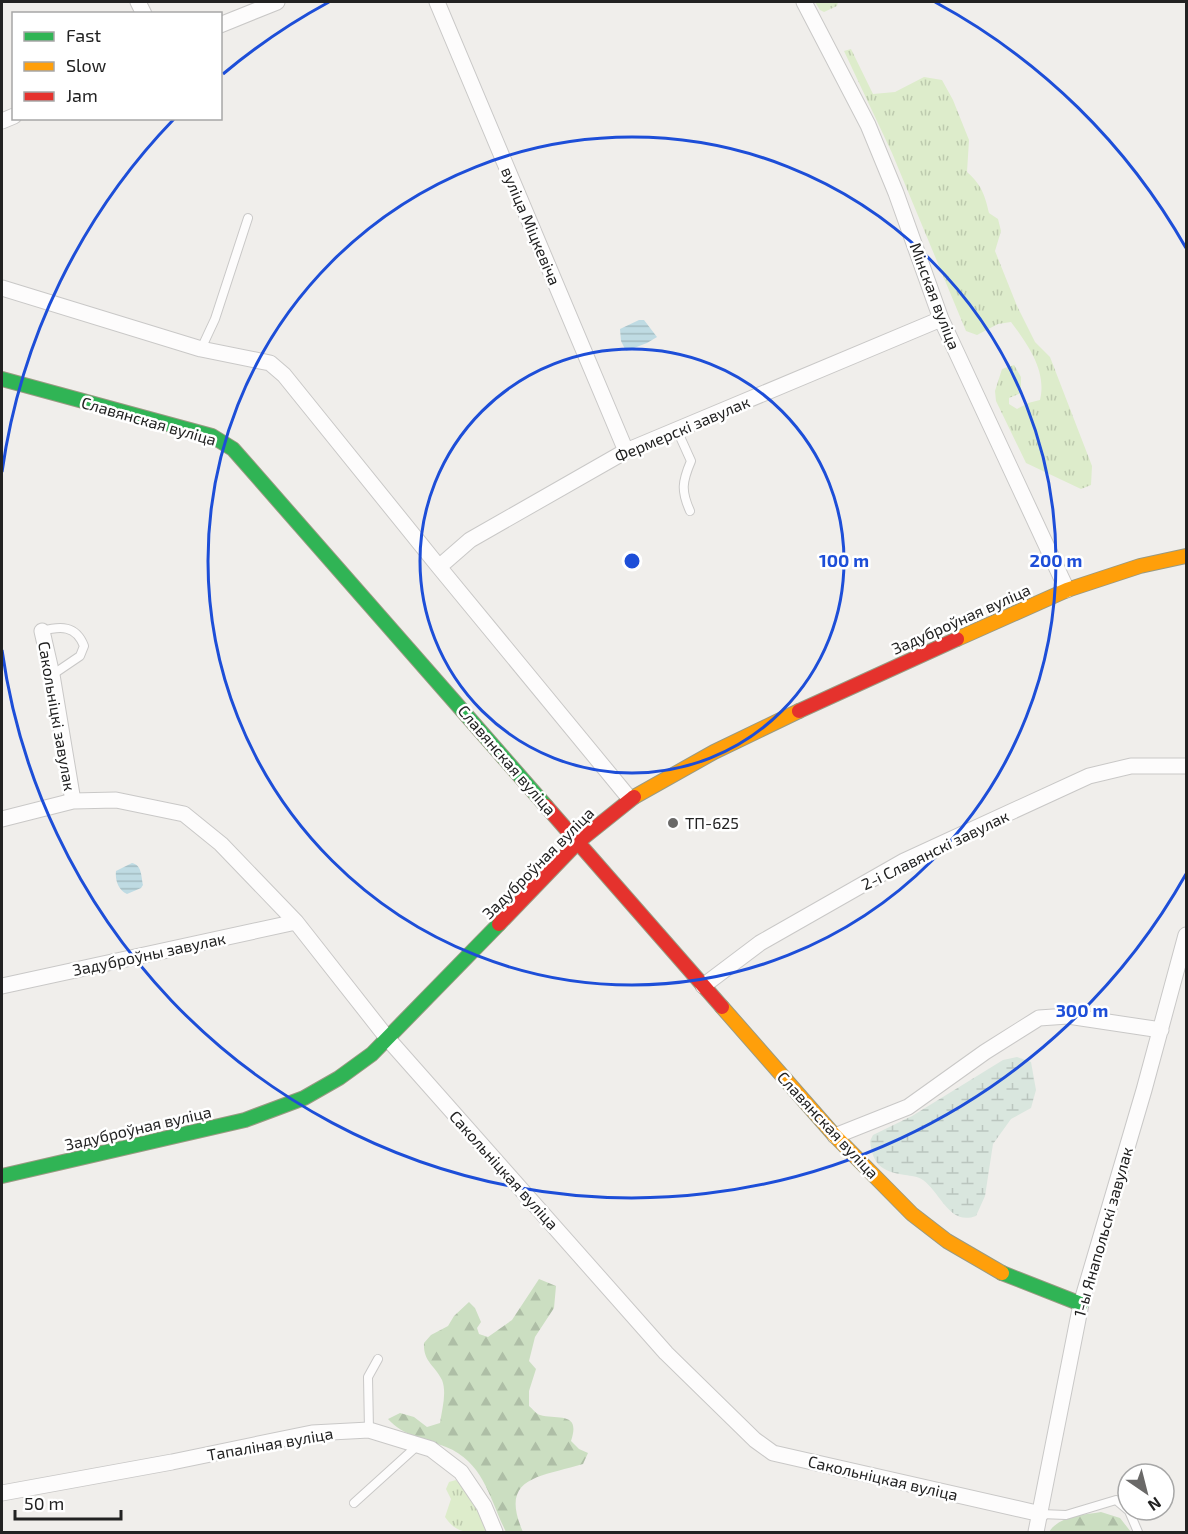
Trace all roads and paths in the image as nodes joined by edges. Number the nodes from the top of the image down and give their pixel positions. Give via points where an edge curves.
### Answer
1 (277, 2) edge
2 (437, 2) edge
3 (804, 2) edge
4 (222, 24) edge
5 (248, 218) dead end
6 (2, 288) edge
7 (941, 319) junction
8 (201, 349) junction
9 (2, 379) edge
10 (677, 430) junction
11 (626, 450) junction
12 (690, 511) dead end
13 (1186, 556) edge
14 (439, 567) junction
15 (1067, 590) junction
16 (42, 631) joint
17 (52, 675) junction
18 (1186, 766) edge
19 (630, 799) junction
20 (73, 801) junction
21 (2, 819) edge
22 (579, 841) junction
23 (296, 922) junction
24 (1186, 934) edge
25 (2, 986) edge
26 (704, 986) junction
27 (1161, 1030) junction
28 (388, 1039) junction
29 (835, 1136) junction
30 (2, 1176) edge
31 (1081, 1304) junction
32 (378, 1359) dead end
33 (369, 1430) junction
34 (418, 1445) junction
35 (2, 1493) edge
36 (354, 1503) dead end
37 (1041, 1514) junction
38 (495, 1533) edge
39 (1036, 1533) edge
40 (1138, 1533) edge

1 - 4 street
2 - 11 street, вуліца Міцкевіча
3 - 7 street, Мінская вуліца via 868,125 897,193
5 - 8 lane via 215,319
6 - 8 street
7 - 10 street, Фермерскі завулак
7 - 15 street, Мінская вуліца
8 - 14 street via 270,363 284,375
9 - 22 street, Славянская вуліца via 212,436 234,449
10 - 11 street, Фермерскі завулак
10 - 12 lane via 691,461 683,494
11 - 14 street, Фермерскі завулак via 470,540
13 - 15 street, Задуброўная вуліца via 1140,566
14 - 19 street
15 - 19 street, Задуброўная вуліца via 847,688 714,752
16 - 17 street, Сакольніцкі завулак
16 - 17 lane via 71,629 84,646 80,656
17 - 20 street, Сакольніцкі завулак
18 - 26 street, 2-і Славянскі завулак via 1131,766 1089,776 904,861 760,943
19 - 22 street, Задуброўная вуліца
20 - 21 street, Сакольніцкая вуліца
20 - 23 street, Сакольніцкая вуліца via 116,800 184,814 221,844
22 - 26 street, Славянская вуліца
22 - 28 street, Задуброўная вуліца
23 - 25 street, Задуброўны завулак
23 - 28 street, Сакольніцкая вуліца
24 - 27 street, 1-ы Янапольскі завулак
26 - 29 street, Славянская вуліца
27 - 29 street via 1068,1016 1038,1018 908,1107
27 - 31 street, 1-ы Янапольскі завулак
28 - 30 street, Задуброўная вуліца via 339,1079 272,1112
28 - 37 street, Сакольніцкая вуліца via 666,1353 755,1440 773,1453
29 - 31 street, Славянская вуліца via 912,1214 947,1241 1007,1276
31 - 37 street, 1-ы Янапольскі завулак
32 - 33 lane via 368,1377
33 - 34 street, Тапаліная вуліца
33 - 35 street, Тапаліная вуліца via 312,1433
34 - 36 lane
34 - 38 street, Тапаліная вуліца via 431,1449 461,1472 484,1506
37 - 39 street, 1-ы Янапольскі завулак
37 - 40 lane via 1066,1515 1116,1500 1129,1511

